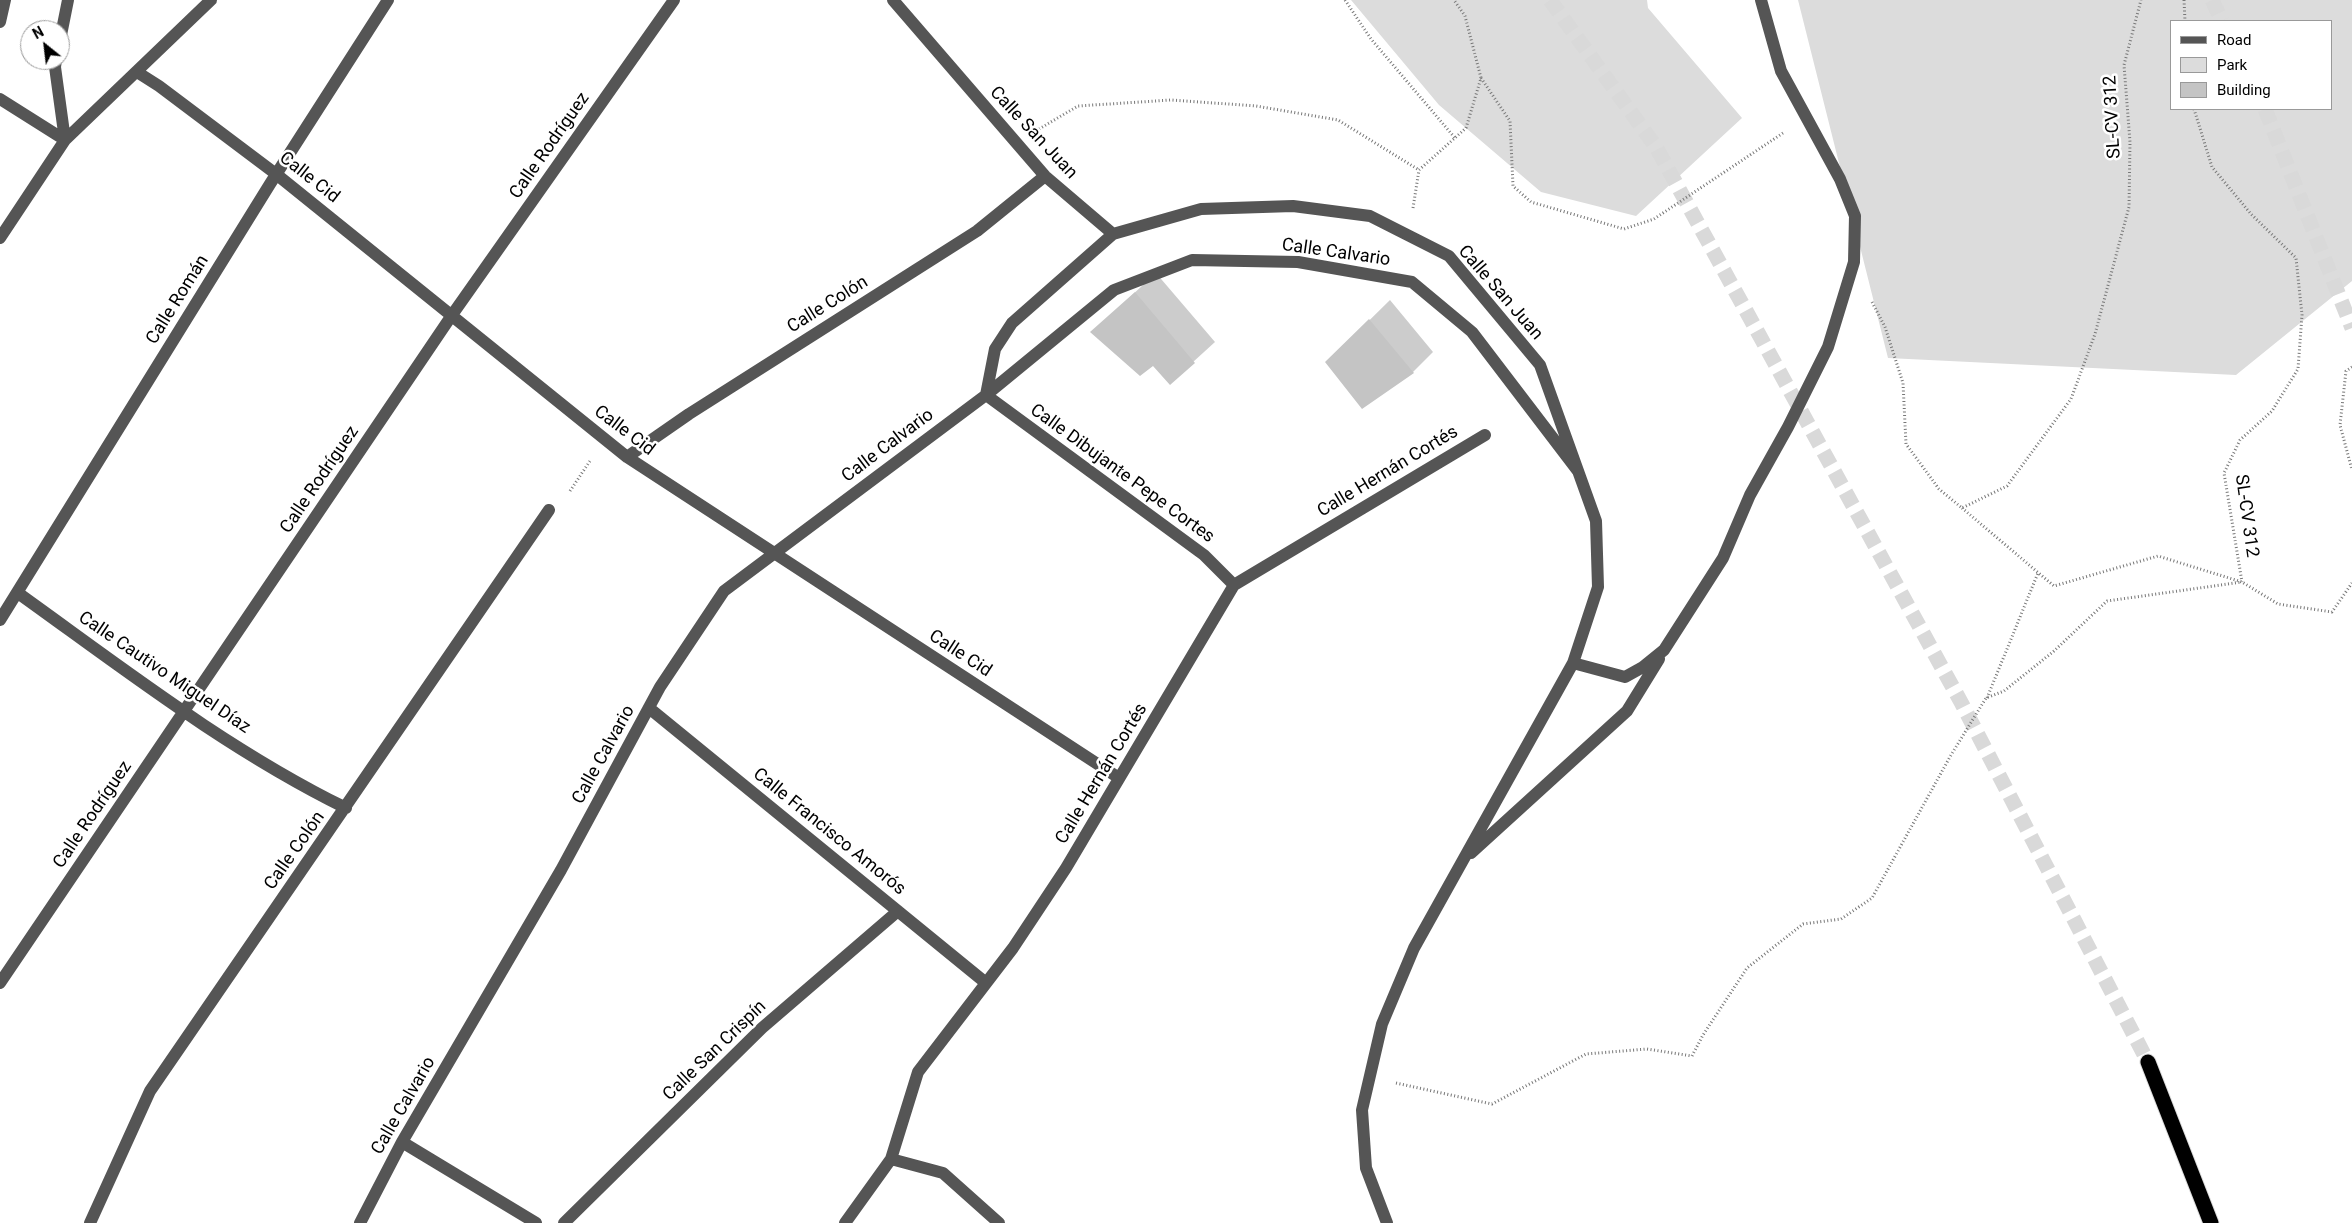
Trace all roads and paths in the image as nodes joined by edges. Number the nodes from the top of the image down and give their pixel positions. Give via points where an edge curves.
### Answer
1 (5, 0) edge
2 (68, 0) edge
3 (211, 0) edge
4 (388, 0) edge
5 (674, 0) edge
6 (893, 0) edge
7 (1345, 0) edge
8 (1454, 0) edge
9 (1761, 0) edge
10 (2141, 0) edge
11 (2184, 0) edge
12 (64, 20) edge
13 (2185, 20) edge
14 (0, 22) edge
15 (55, 70) edge
16 (137, 72) junction
17 (1480, 78) junction
18 (0, 99) edge
19 (2194, 110) edge
20 (1806, 118) junction
21 (1455, 138) junction
22 (64, 140) junction
23 (1015, 143) junction
24 (1419, 170) junction
25 (276, 174) junction
26 (1045, 176) junction
27 (1113, 234) junction
28 (1408, 236) junction
29 (0, 238) edge
30 (1854, 262) junction
31 (452, 315) junction
32 (2352, 367) edge
33 (986, 395) junction
34 (1484, 435) dead end
35 (605, 440) junction
36 (627, 457) junction
37 (1578, 470) junction
38 (2352, 470) edge
39 (1962, 508) junction
40 (549, 510) joint
41 (773, 554) junction
42 (2038, 573) junction
43 (2242, 582) junction
44 (2352, 583) edge
45 (1234, 585) junction
46 (18, 593) junction
47 (0, 620) edge
48 (1664, 650) junction
49 (1573, 663) junction
50 (1986, 698) junction
51 (649, 708) junction
52 (184, 712) junction
53 (1119, 778) junction
54 (346, 808) junction
55 (1464, 860) junction
56 (898, 911) junction
57 (986, 983) junction
58 (0, 984) edge
59 (2148, 1062) tunnel mouth
60 (1369, 1080) junction
61 (402, 1142) junction
62 (891, 1159) junction
63 (90, 1223) edge
64 (360, 1223) edge
65 (536, 1223) edge
66 (564, 1223) edge
67 (845, 1223) edge
68 (999, 1223) edge
69 (1387, 1223) edge
70 (2211, 1223) edge

1 - 14 street
2 - 12 street
3 - 16 street
4 - 25 street, Calle Román
5 - 31 street, Calle Rodríguez
6 - 23 street, Calle San Juan
7 - 21 path via 1371,40
8 - 17 path via 1465,16
9 - 20 street via 1781,71
10 - 39 path, SL-CV 312 via 2124,65 2130,142 2129,207 2095,334 2072,399 2007,486
11 - 13 path
15 - 22 street
16 - 22 street
16 - 25 street, Calle Cid
17 - 20 path via 1510,121 1513,186 1531,202 1624,229 1654,219
17 - 21 path via 1466,128
18 - 22 street
19 - 43 path, SL-CV 312 via 2212,168 2251,214 2296,258 2302,315 2298,369 2272,411 2240,440 2224,474
20 - 30 street via 1840,178 1855,216
21 - 24 path
22 - 29 street
23 - 24 path via 1078,106 1171,100 1218,103 1338,120
23 - 26 street, Calle San Juan
24 - 28 path
25 - 31 street, Calle Cid
25 - 46 street, Calle Román
26 - 27 street, Calle San Juan
26 - 36 street, Calle Colón via 978,231 689,414
27 - 28 street, Calle San Juan via 1201,209 1293,206 1370,216
27 - 33 street via 1012,323 995,349
28 - 37 street, Calle San Juan via 1449,256 1540,365
30 - 39 path, SL-CV 312 via 1885,327 1903,383 1906,444 1939,489
30 - 48 street via 1828,346 1750,495 1723,558
31 - 35 street, Calle Cid
31 - 52 street, Calle Rodríguez
32 - 38 path via 2346,371 2340,425
33 - 37 street, Calle Calvario via 1114,290 1192,260 1298,262 1412,282 1472,332
33 - 41 street, Calle Calvario
33 - 45 street, Calle Dibujante Pepe Cortes via 1204,555
34 - 45 street, Calle Hernán Cortés
35 - 36 street, Calle Cid
35 - 40 path via 568,494
36 - 41 street, Calle Cid
37 - 49 street, Calle San Juan via 1596,521 1598,587
39 - 42 path, SL-CV 312
40 - 54 street, Calle Colón
41 - 51 street, Calle Calvario via 724,591
41 - 53 street, Calle Cid
42 - 43 path, SL-CV 312 via 2054,586 2158,556
42 - 50 path
43 - 44 path via 2278,604 2332,612
43 - 50 path via 2107,601 2004,691
45 - 53 street, Calle Hernán Cortés
46 - 47 street, Calle Román
46 - 52 street, Calle Cautivo Miguel Díaz
48 - 49 street via 1625,677
48 - 55 street via 1628,711
49 - 55 street, Calle San Juan
50 - 60 path via 1872,898 1841,919 1803,924 1747,968 1692,1056 1647,1048 1586,1054 1492,1104
51 - 56 street, Calle Francisco Amorós
51 - 61 street, Calle Calvario via 561,870
52 - 54 street, Calle Cautivo Miguel Díaz via 320,796
52 - 58 street, Calle Rodríguez
53 - 57 street, Calle Hernán Cortés via 1066,868
54 - 63 street, Calle Colón via 150,1091
55 - 60 street, Calle San Juan via 1414,948 1382,1024
56 - 57 street, Calle Francisco Amorós
56 - 66 street, Calle San Crispín via 762,1028
57 - 62 street, Calle Hernán Cortés via 918,1072
59 - 70 highway
60 - 69 street, Calle San Juan via 1362,1110 1366,1168
61 - 64 street, Calle Calvario
61 - 65 street
62 - 67 street, Calle Hernán Cortés
62 - 68 street via 943,1173

